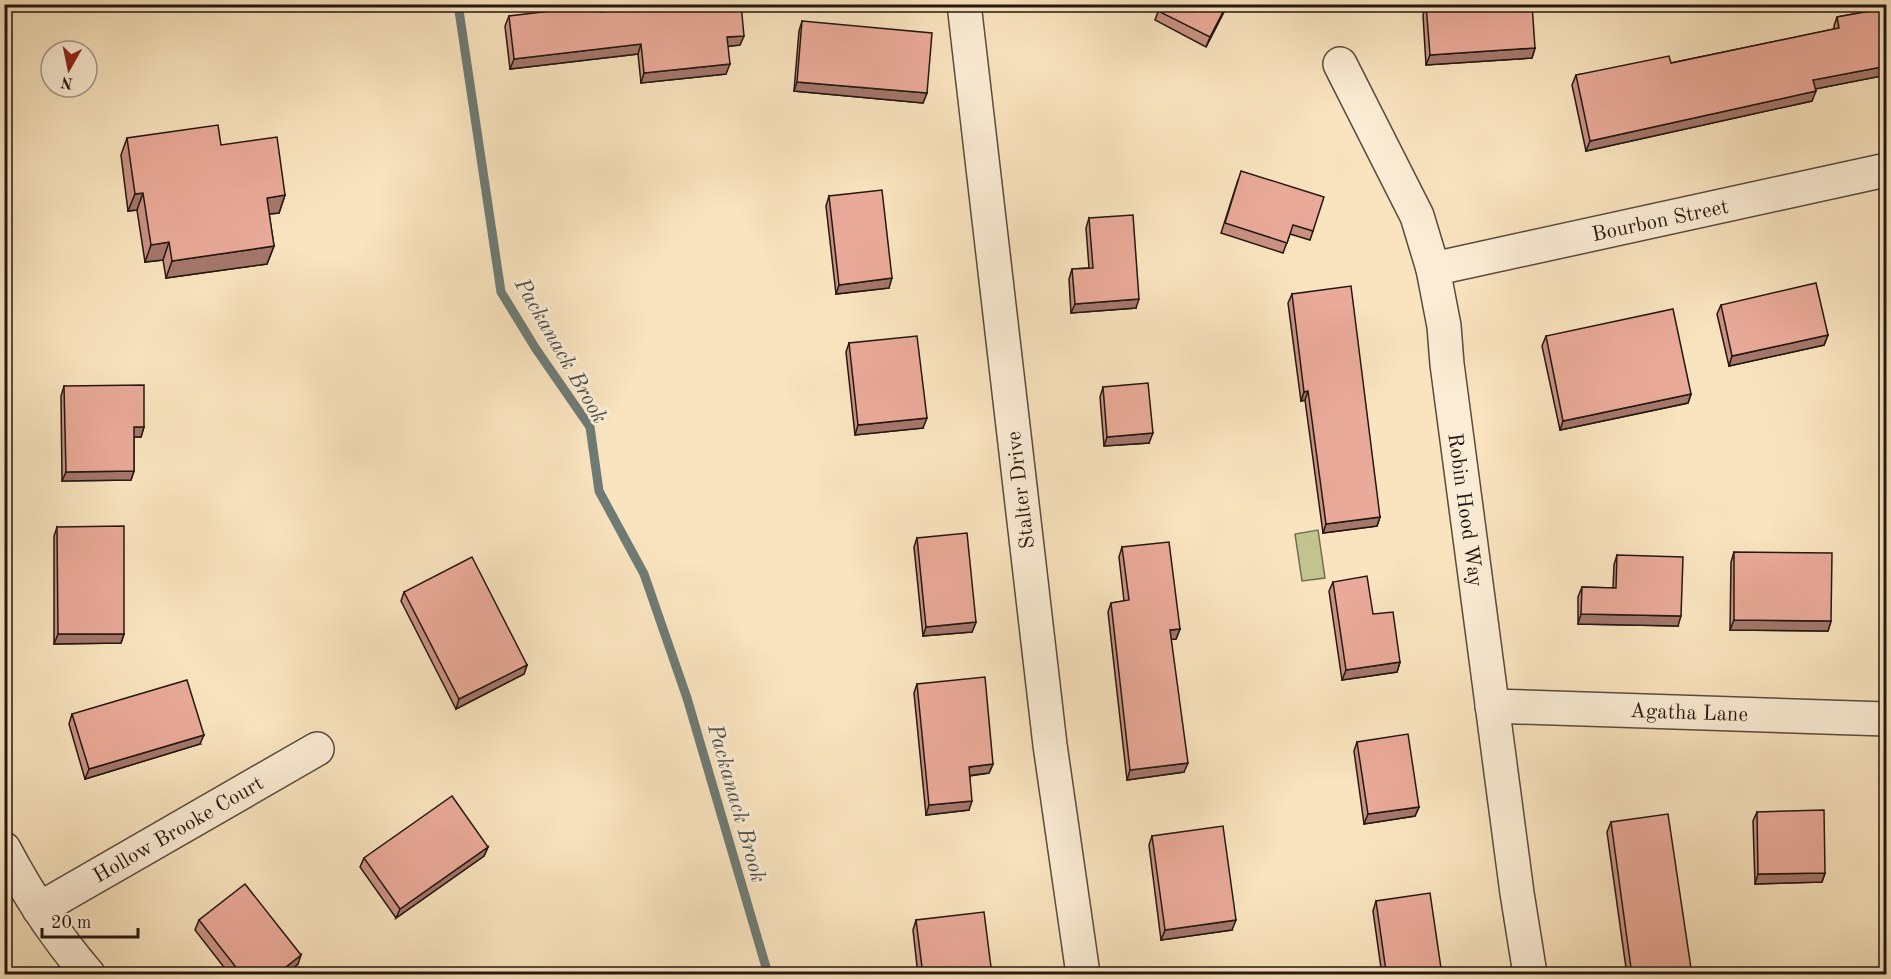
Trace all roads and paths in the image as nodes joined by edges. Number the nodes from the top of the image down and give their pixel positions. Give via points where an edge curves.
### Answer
1 (964, 4) edge
2 (1340, 64) dead end
3 (1887, 170) edge
4 (1433, 269) junction
5 (1492, 706) junction
6 (1887, 719) edge
7 (316, 749) dead end
8 (4, 849) edge
9 (39, 909) junction
10 (88, 975) edge
11 (1083, 975) edge
12 (1530, 975) edge

1 - 11 street, Stalter Drive via 1050,745
2 - 4 street, Robin Hood Way via 1417,216
3 - 4 street, Bourbon Street
4 - 5 street, Robin Hood Way via 1444,326
5 - 6 street, Agatha Lane
5 - 12 street, Robin Hood Way
7 - 9 street, Hollow Brooke Court
8 - 9 street
9 - 10 street

